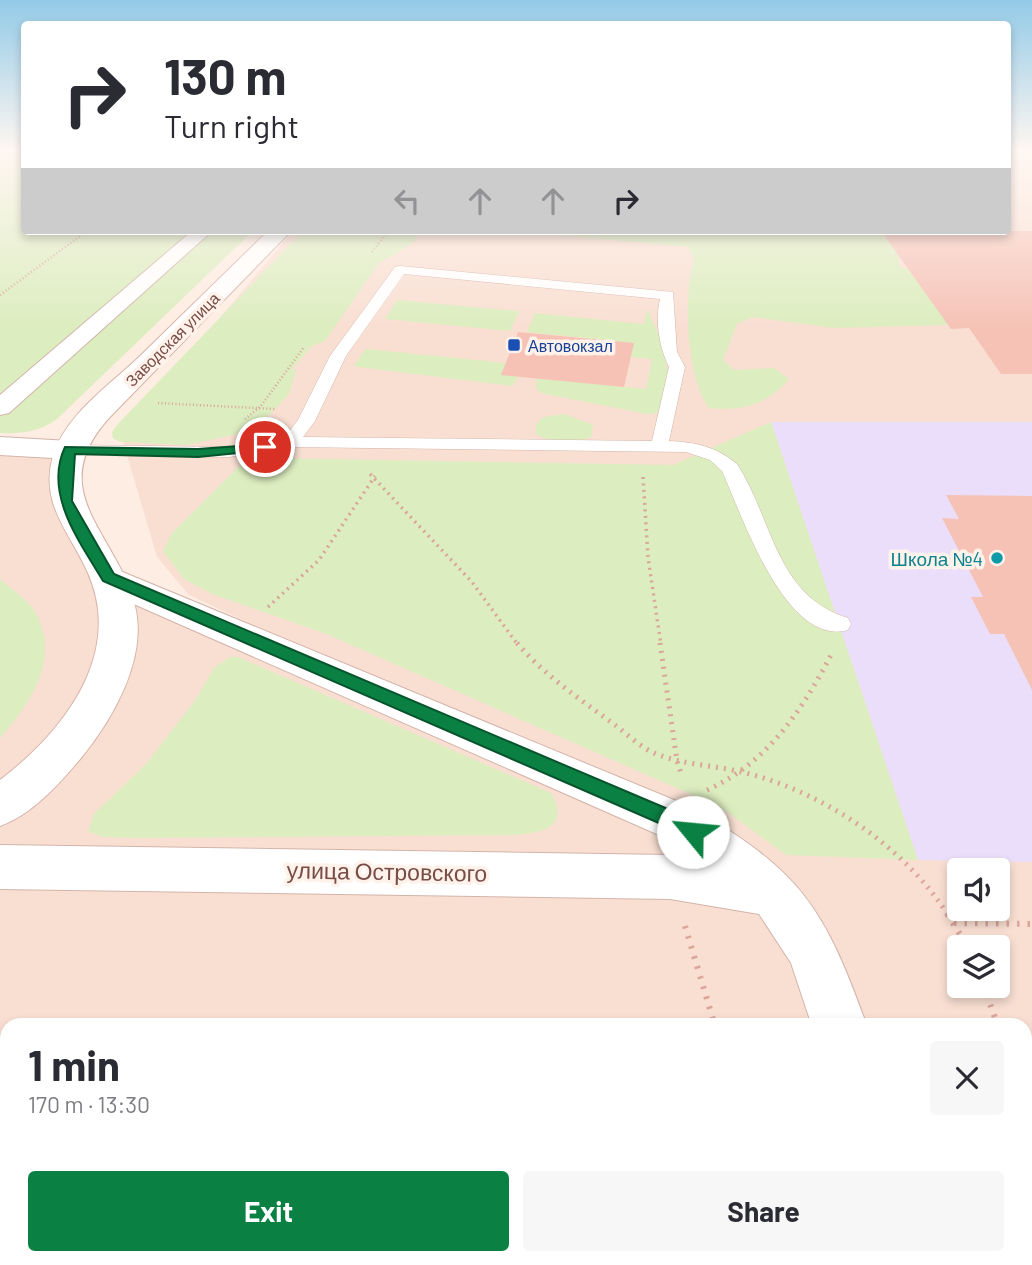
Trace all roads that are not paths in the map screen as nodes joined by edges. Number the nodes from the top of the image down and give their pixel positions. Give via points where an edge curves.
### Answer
1 (198, 235) edge
2 (276, 235) edge
3 (0, 408) edge
4 (290, 442) junction
5 (0, 446) edge
6 (659, 448) junction
7 (69, 450) junction
8 (108, 578) junction
9 (840, 624) dead end
10 (0, 806) edge
11 (0, 867) edge
12 (772, 893) junction
13 (836, 1018) edge

1 - 3 street
2 - 7 street, Заводская улица via 108,403
4 - 6 lane
4 - 6 lane via 306,421 338,356 400,270 668,295 670,352 677,367
4 - 7 lane via 229,452
5 - 7 street
6 - 9 lane via 704,451 730,468 791,597 811,615
7 - 8 street via 65,501
8 - 10 street via 119,627 112,666 97,700 52,763
8 - 12 street via 681,807
11 - 12 street, улица Островского via 670,877
12 - 13 street via 803,933

